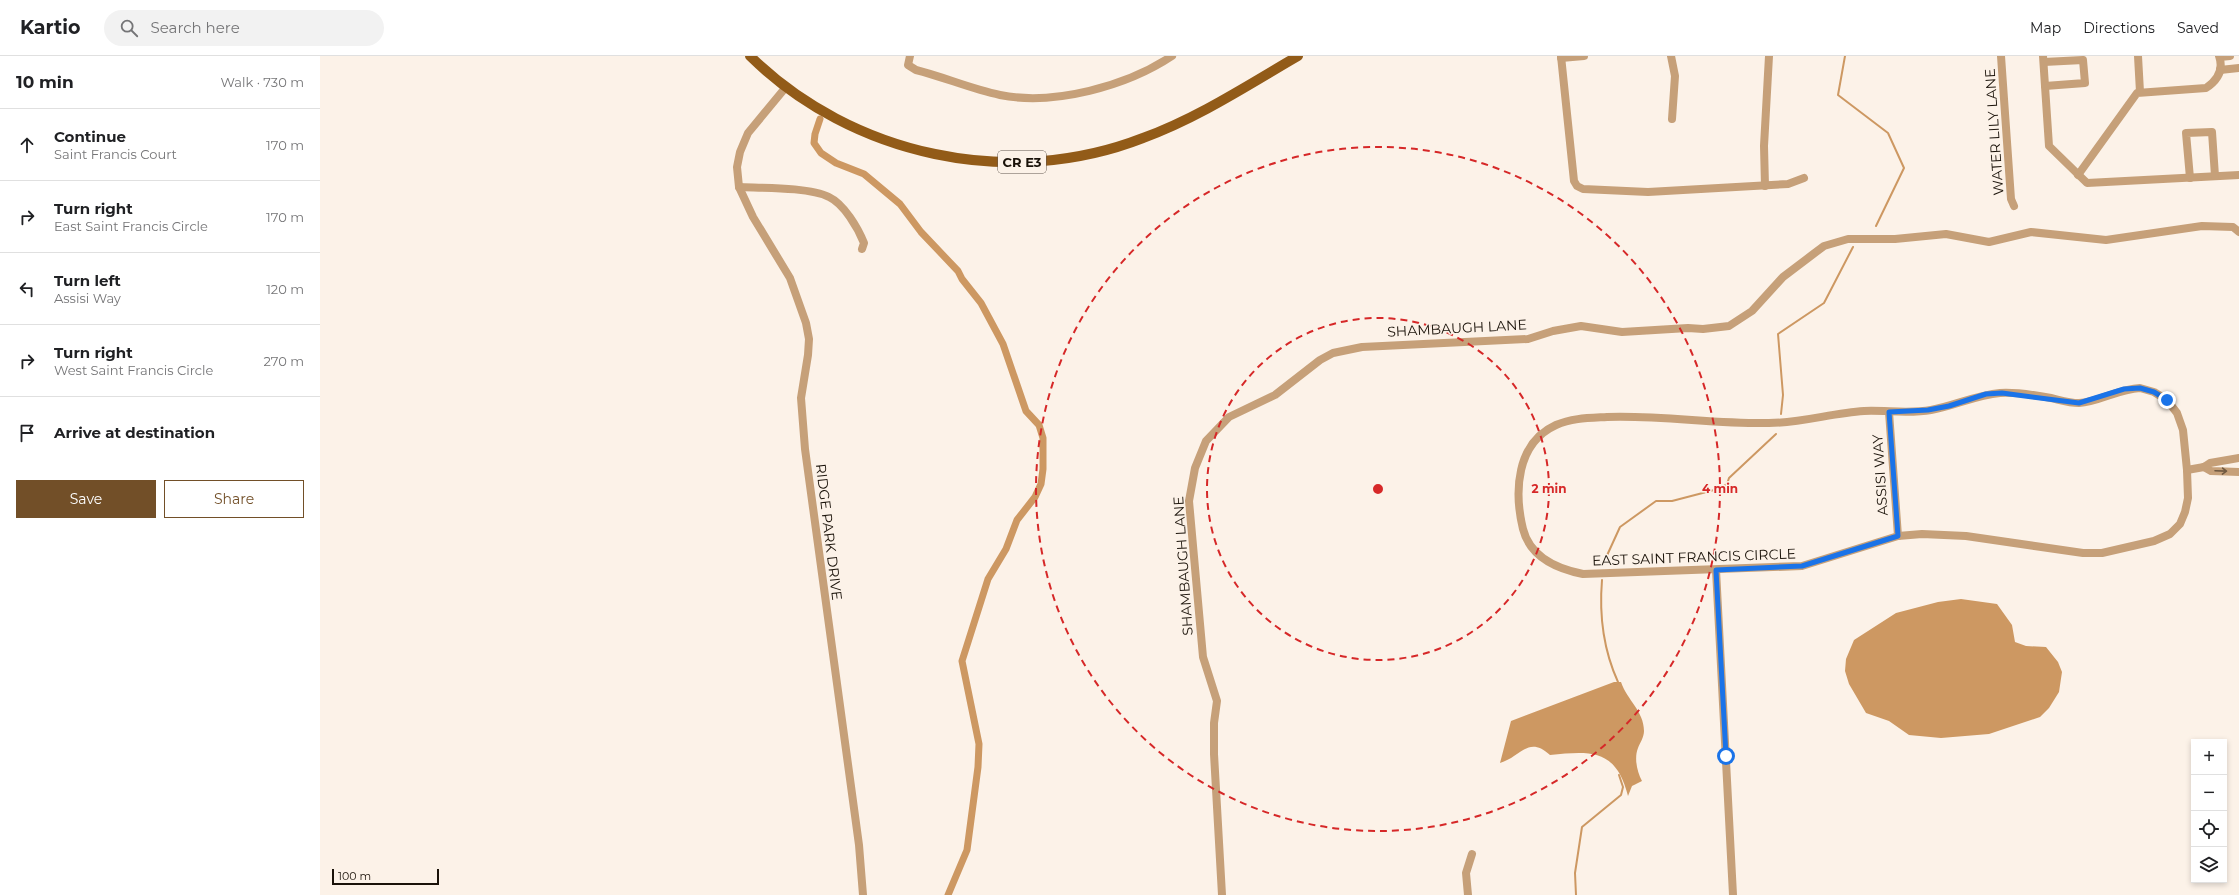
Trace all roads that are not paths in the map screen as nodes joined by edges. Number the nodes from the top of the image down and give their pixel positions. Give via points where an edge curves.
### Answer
1 (750, 56) edge
2 (910, 56) edge
3 (1172, 56) edge
4 (1298, 56) edge
5 (1584, 56) edge
6 (1672, 56) edge
7 (1769, 56) edge
8 (2001, 56) edge
9 (2138, 56) edge
10 (2220, 56) edge
11 (2230, 56) edge
12 (1561, 57) edge
13 (2044, 59) edge
14 (2239, 68) edge
15 (2220, 70) junction
16 (2045, 86) junction
17 (786, 88) junction
18 (2140, 92) junction
19 (1672, 118) dead end
20 (2078, 174) junction
21 (2239, 175) edge
22 (2215, 176) junction
23 (1804, 178) dead end
24 (2190, 178) junction
25 (1765, 186) junction
26 (739, 187) junction
27 (2014, 206) dead end
28 (2237, 227) edge
29 (862, 249) dead end
30 (1889, 412) junction
31 (2237, 459) edge
32 (2204, 467) junction
33 (2187, 470) junction
34 (2237, 472) edge
35 (1898, 536) junction
36 (1716, 570) junction
37 (1472, 854) dead end
38 (863, 895) edge
39 (1222, 895) edge
40 (1468, 895) edge
41 (1733, 895) edge

1 - 17 main road, CR E3
2 - 3 street via 908,65 916,70 1001,95 1041,98 1089,91 1146,70
4 - 17 main road, CR E3 via 1184,120 1144,138 1099,152 1039,161 976,161 904,147 842,122
5 - 12 street
6 - 19 street via 1675,76
7 - 25 street via 1764,146
8 - 27 street, WATER LILY LANE via 2011,199
9 - 18 street
10 - 11 street
10 - 15 street
12 - 25 street via 1574,181 1577,186 1582,189 1641,192
13 - 16 street
13 - 16 street via 2084,60 2085,83
14 - 15 street
15 - 18 street via 2214,82 2206,88
16 - 20 street via 2049,146
17 - 26 street, RIDGE PARK DRIVE via 744,140 737,167
18 - 20 street
20 - 24 street via 2087,183
21 - 22 street
22 - 24 street
22 - 24 street via 2212,132 2186,133
23 - 25 street via 1794,183
26 - 29 street via 827,196 836,201 853,224 864,243
26 - 38 street, RIDGE PARK DRIVE via 753,217 790,278 809,339 801,398 805,449 859,845
28 - 39 street, SHAMBAUGH LANE via 2202,226 2106,240 2031,232 1989,242 1946,234 1895,240 1848,239 1824,246 1779,280 1752,311 1729,326 1622,332 1581,326 1528,339 1347,349 1320,360 1274,395 1229,417 1203,447 1189,501 1203,657 1217,700 1214,754
30 - 33 street, EAST SAINT FRANCIS CIRCLE via 1928,410 1986,394 2002,393 2079,403 2124,389 2140,388 2154,392 2167,400 2177,413
30 - 35 street, ASSISI WAY
30 - 36 street, EAST SAINT FRANCIS CIRCLE via 1864,412 1769,423 1630,416 1577,419 1556,425 1530,448 1522,462 1518,482 1518,503 1523,532 1534,551 1547,561 1567,571 1583,574
31 - 32 street via 2210,463
31 - 34 street
32 - 33 street
32 -> 34 street via 2211,471
33 - 35 street, EAST SAINT FRANCIS CIRCLE via 2188,498 2180,524 2170,534 2154,541 2083,553 1966,536
35 - 36 street, EAST SAINT FRANCIS CIRCLE via 1802,566
36 - 41 street
37 - 40 street via 1466,873

